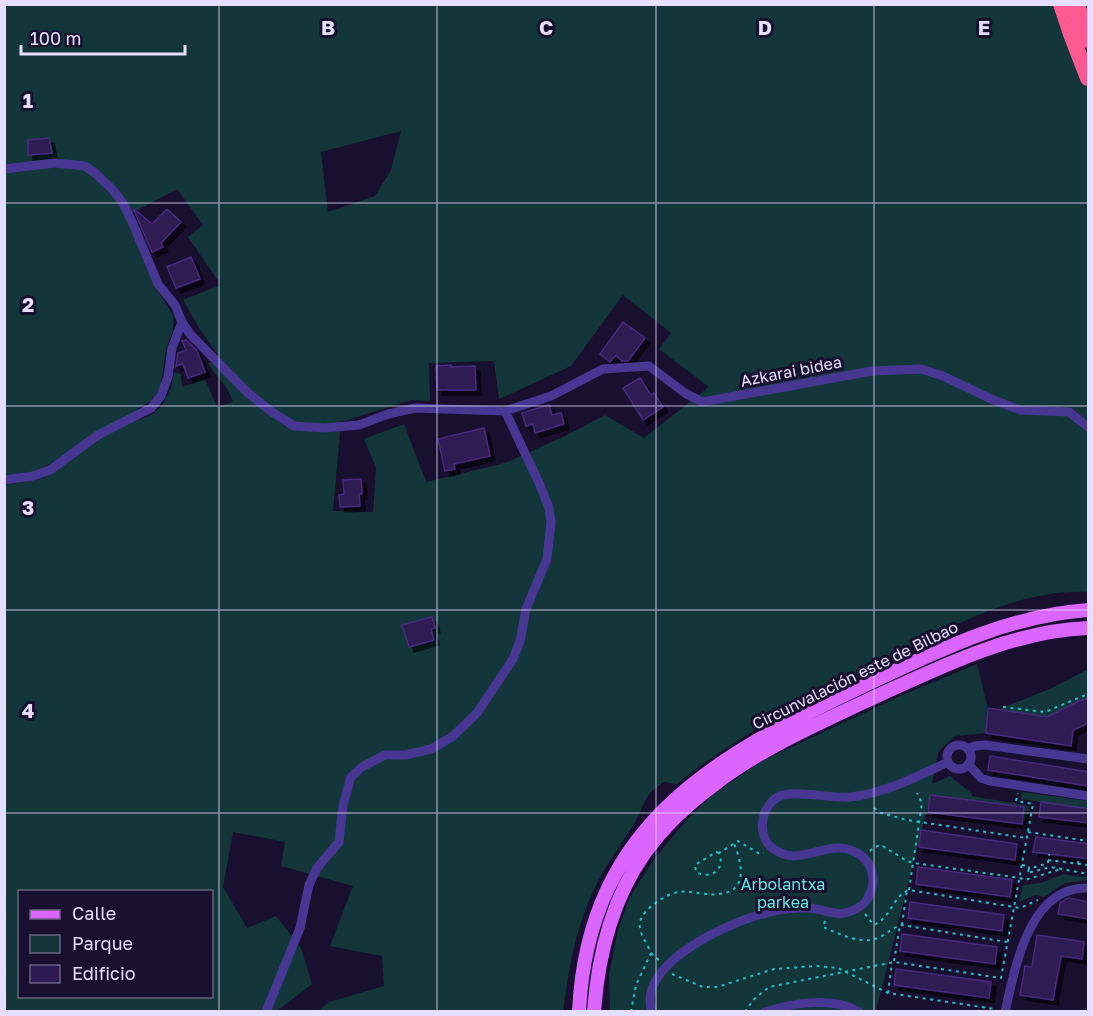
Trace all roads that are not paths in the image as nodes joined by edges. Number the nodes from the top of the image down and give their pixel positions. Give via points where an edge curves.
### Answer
1 (1061, 4) edge
2 (1077, 4) edge
3 (1089, 39) edge
4 (1089, 78) edge
5 (4, 169) edge
6 (182, 322) junction
7 (505, 411) junction
8 (1089, 427) edge
9 (4, 480) edge
10 (1082, 611) edge
11 (1083, 628) edge
12 (968, 749) junction
13 (1089, 759) edge
14 (948, 762) junction
15 (968, 764) junction
16 (1089, 796) edge
17 (1089, 888) edge
18 (1000, 1010) edge
19 (266, 1011) edge
20 (579, 1011) edge
21 (594, 1011) edge
22 (652, 1011) edge
23 (765, 1011) edge
24 (859, 1011) edge

1 - 4 highway
2 - 3 highway
5 - 6 street, Azkarai bidea via 55,164 85,166 95,173 123,203 158,284 175,305
6 - 7 street, Azkarai bidea via 248,393 294,426 359,425 415,408
6 - 9 street via 165,386 151,408 98,435 50,470 33,477
7 - 8 street, Azkarai bidea via 551,396 603,369 649,366 702,402 872,371 921,369 1020,410 1069,412
7 - 19 street via 540,485 552,522 547,560 526,609 513,659 477,713 452,737 431,749 385,755 351,777 339,842 317,868 309,885 300,928
10 - 20 main road, Circunvalación este de Bilbao via 1021,621 961,642 846,694 715,765 671,802 630,848 606,890 591,934
11 - 21 main road, Circunvalación este de Bilbao via 1006,643 934,670 774,747 717,782 690,804 645,852 619,896 604,942
12 - 13 street via 985,745
12 - 14 street via 961,745 952,747 947,753
12 - 15 street
14 - 15 street via 957,769
14 - 22 street via 914,779 866,794 779,796 762,820 765,840 783,855 842,847 864,857 873,884 865,903 843,914 807,908 770,912 700,940 654,982 650,992
15 - 16 street via 981,778
17 - 18 street via 1070,890 1048,904 1034,921 1025,936
23 - 24 street via 812,1003

